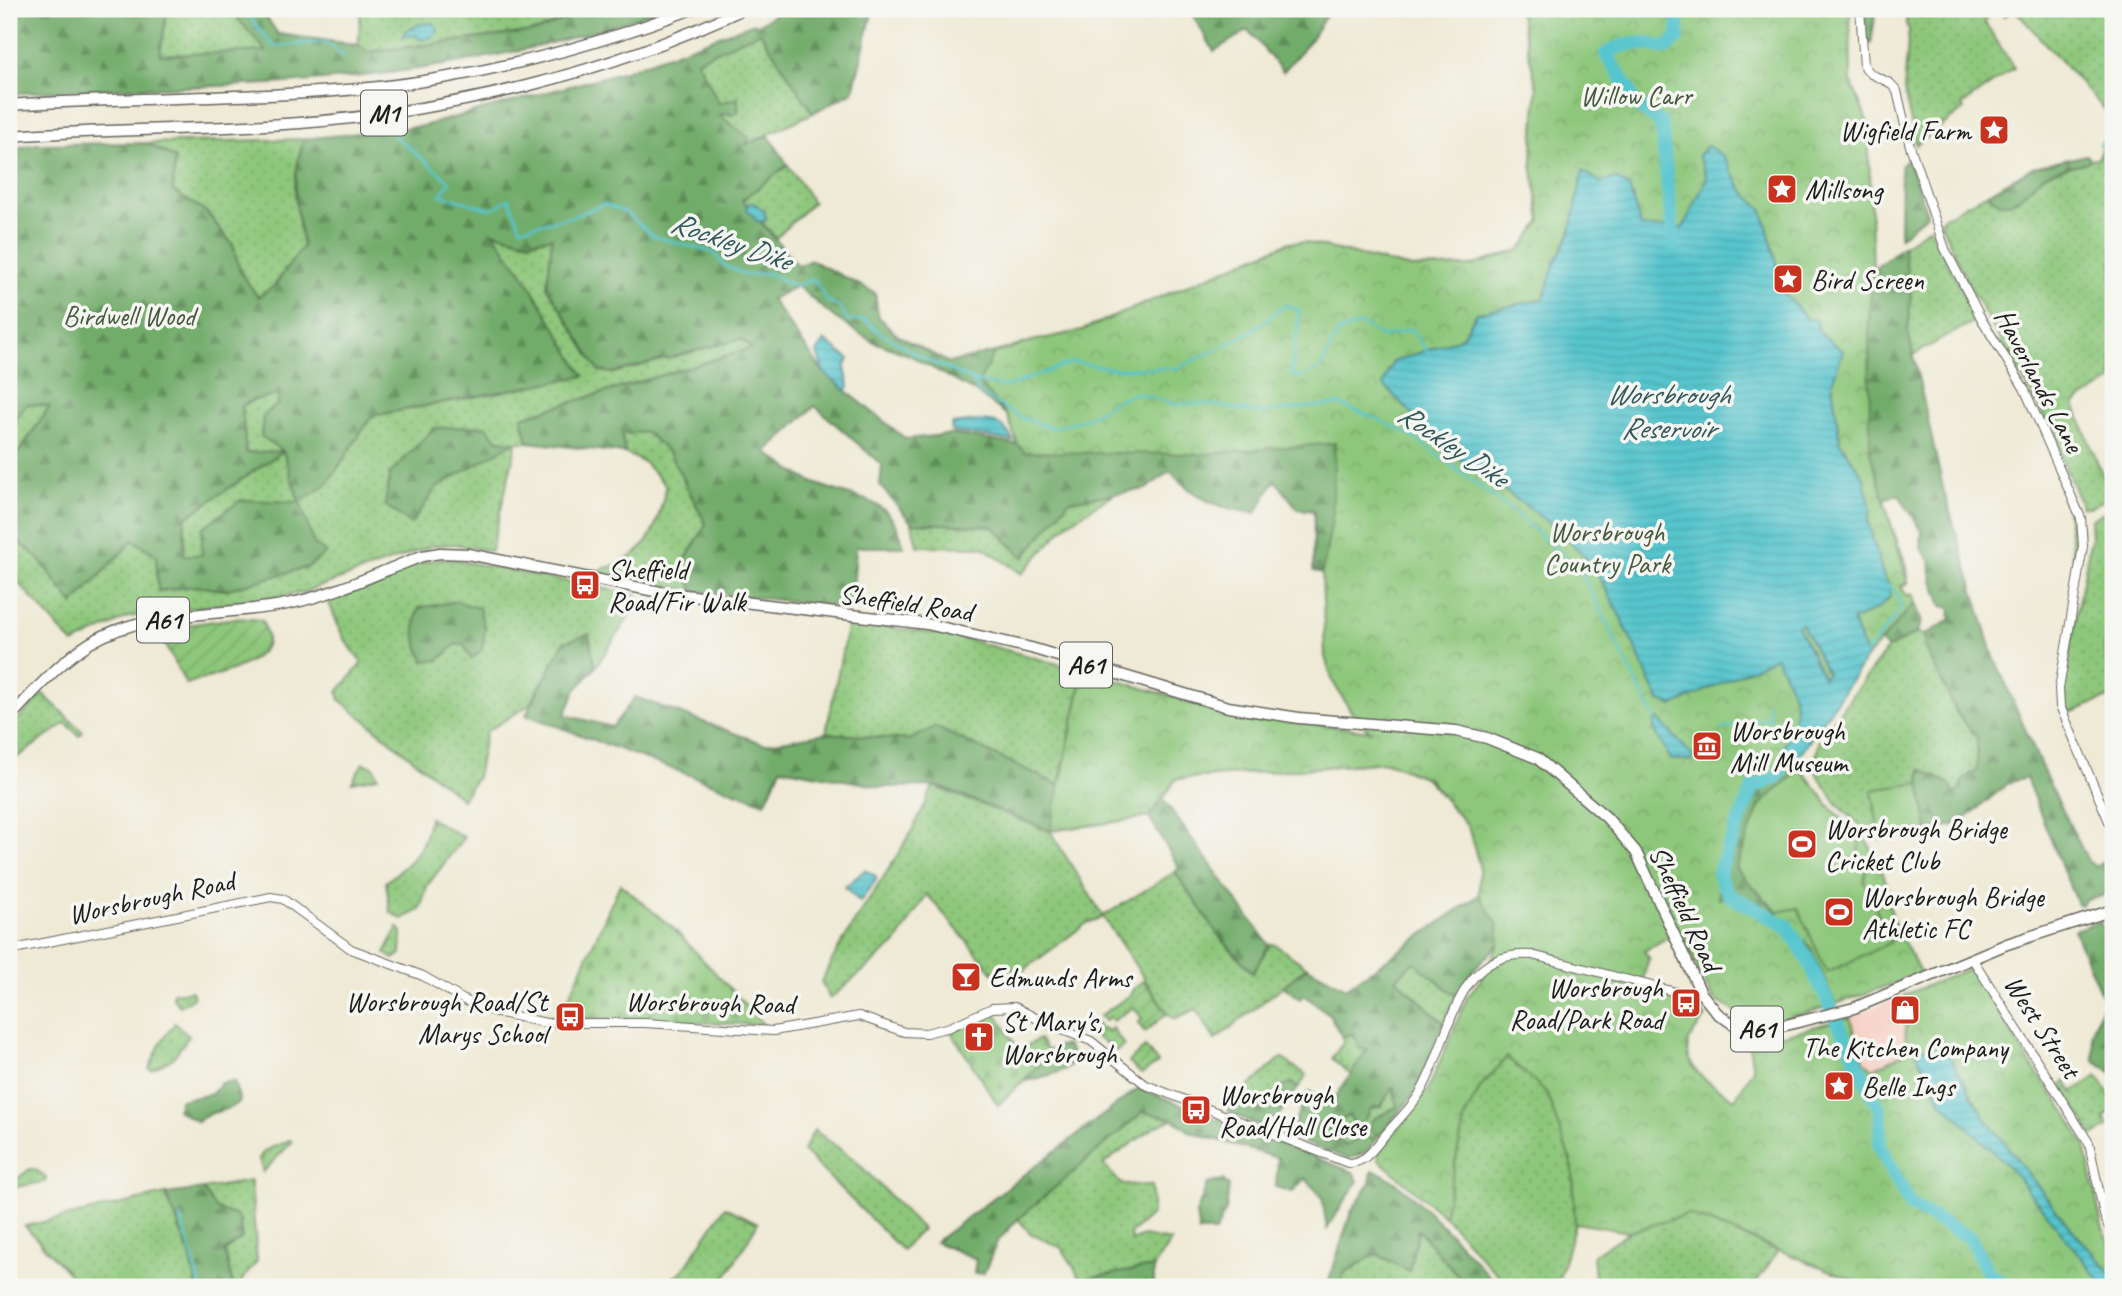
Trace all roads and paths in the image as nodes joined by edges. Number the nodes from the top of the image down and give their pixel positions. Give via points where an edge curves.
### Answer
1 (692, 9) edge
2 (743, 9) edge
3 (1860, 9) edge
4 (9, 105) edge
5 (9, 136) edge
6 (9, 718) edge
7 (2113, 831) edge
8 (2113, 910) edge
9 (9, 950) edge
10 (1972, 958) junction
11 (1701, 993) junction
12 (2113, 1237) edge

1 - 4 highway, M1 via 558,54 391,85 310,93
2 - 5 highway, M1 via 619,58 462,100 300,123
3 - 7 street, Haverlands Lane via 1864,66 1897,92 1945,249 2029,399 2081,518 2083,546 2060,706
6 - 11 highway, Sheffield Road / A61 via 67,660 111,633 164,619 303,601 440,553 468,554 660,592 927,624 1031,648 1228,707 1299,718 1456,731 1513,746 1537,758 1623,834 1636,852
8 - 10 highway, A61
9 - 11 street, Worsbrough Road via 271,897 289,903 351,949 423,976 492,1011 546,1023 773,1031 859,1016 926,1033 992,1008 1015,1007 1091,1041 1146,1085 1348,1163 1368,1156 1419,1094 1465,989 1496,958 1532,955 1691,996
10 - 11 highway, A61 via 1854,1008 1774,1028 1733,1024
10 - 12 street, West Street via 2089,1143

